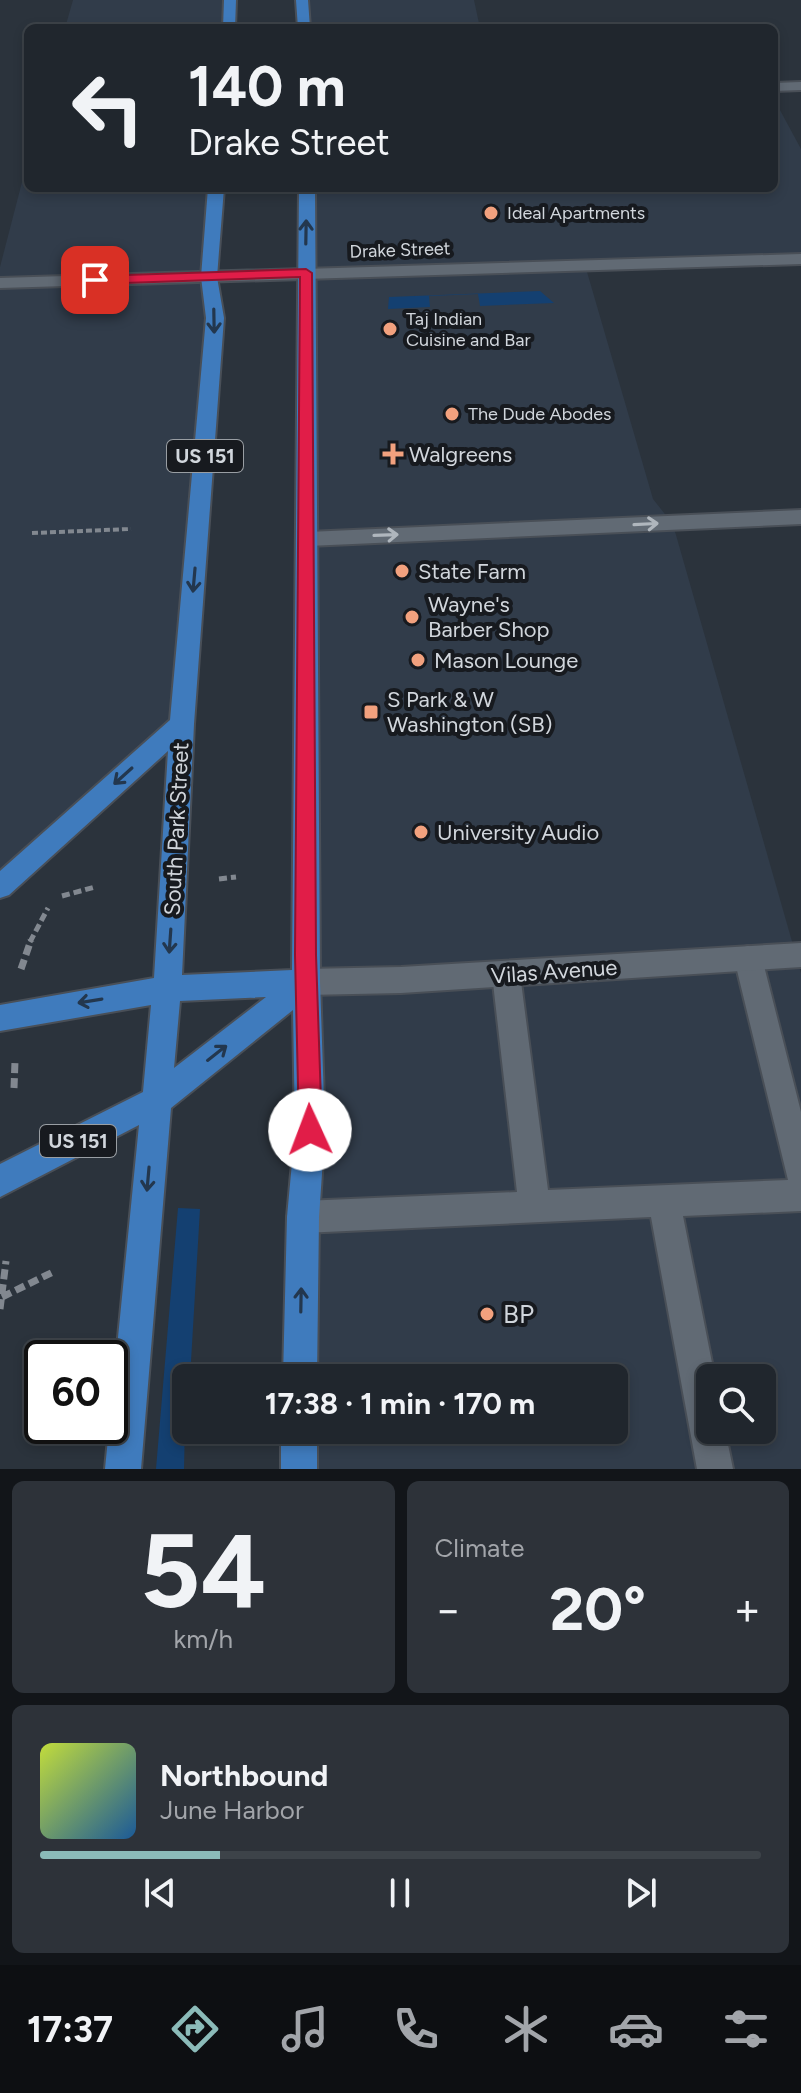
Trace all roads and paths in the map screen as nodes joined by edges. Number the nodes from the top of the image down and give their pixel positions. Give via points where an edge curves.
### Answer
1 (230, 0) edge
2 (302, 0) edge
3 (229, 24) edge
4 (304, 24) edge
5 (801, 86) edge
6 (778, 87) edge
7 (216, 192) edge
8 (307, 192) edge
9 (801, 259) edge
10 (306, 273) junction
11 (209, 277) junction
12 (0, 283) edge
13 (801, 517) edge
14 (131, 529) dead end
15 (32, 533) dead end
16 (308, 539) junction
17 (182, 724) junction
18 (0, 887) edge
19 (95, 887) dead end
20 (39, 900) dead end
21 (49, 906) junction
22 (801, 955) edge
23 (748, 958) junction
24 (20, 974) dead end
25 (506, 974) junction
26 (306, 982) junction
27 (167, 989) junction
28 (0, 1018) edge
29 (15, 1053) dead end
30 (14, 1088) dead end
31 (156, 1101) junction
32 (801, 1173) edge
33 (0, 1181) edge
34 (801, 1195) edge
35 (664, 1201) junction
36 (534, 1206) junction
37 (303, 1217) junction
38 (6, 1261) dead end
39 (53, 1272) dead end
40 (2, 1297) edge
41 (0, 1309) edge
42 (300, 1364) edge
43 (299, 1444) edge
44 (123, 1469) edge
45 (299, 1469) edge
46 (715, 1469) edge

1 - 3 main road
2 - 4 main road
5 - 6 street
7 - 11 main road, South Park Street / US 151
10 -> 8 main road
9 - 10 street, Drake Street
10 - 11 street, Drake Street
10 - 16 main road
11 - 12 street, Drake Street
11 -> 17 main road, South Park Street / US 151 via 215,318
16 -> 13 street
14 - 15 path
16 - 26 main road
17 -> 18 main road
17 -> 27 main road, South Park Street
19 - 21 path via 64,894
20 - 21 path
21 - 24 path
22 - 23 street, Vilas Avenue
23 - 25 street, Vilas Avenue
23 - 32 street
25 - 26 street, Vilas Avenue
25 - 36 street
26 - 27 main road
31 -> 26 main road, US 151
26 - 37 main road via 310,1130
27 -> 28 main road
27 - 31 main road, South Park Street
29 - 30 path
31 - 33 main road, US 151
31 -> 44 main road, South Park Street
34 - 35 street
35 - 36 street
35 - 46 street
36 - 37 street
42 -> 37 main road
38 - 40 path
39 - 40 path
40 - 41 path
43 - 45 main road

